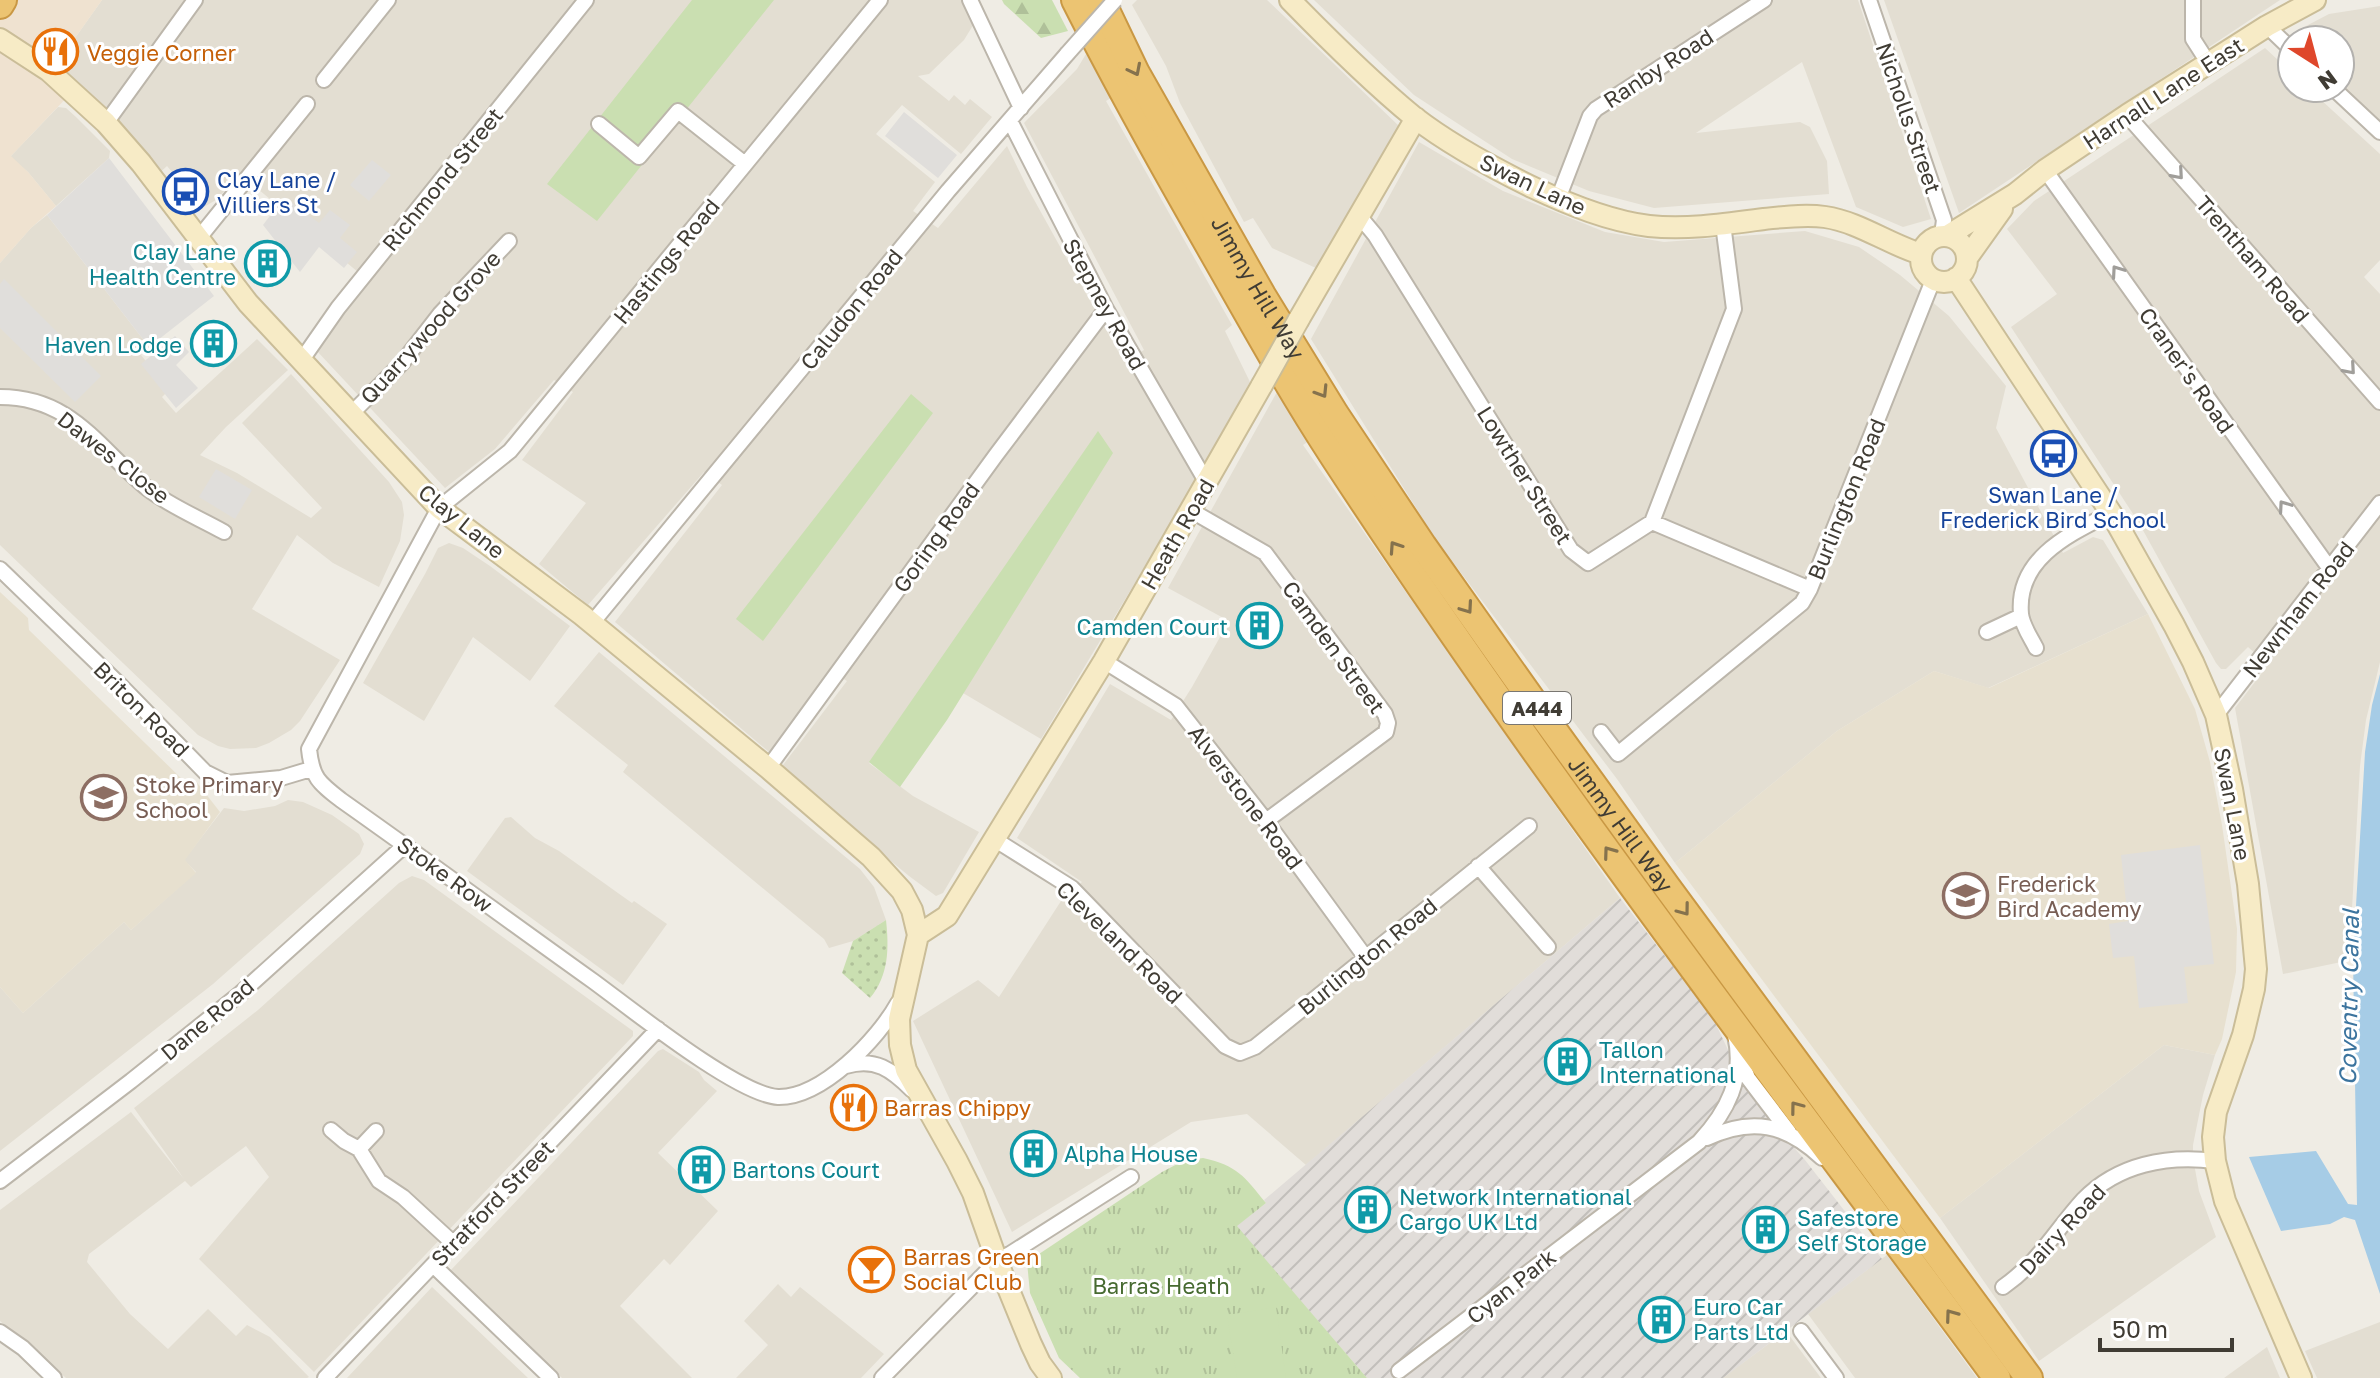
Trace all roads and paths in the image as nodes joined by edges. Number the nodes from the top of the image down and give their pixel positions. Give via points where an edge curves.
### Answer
1 (3, 0) edge
2 (195, 0) edge
3 (388, 0) edge
4 (586, 0) edge
5 (880, 0) edge
6 (970, 0) edge
7 (1075, 0) edge
8 (1101, 0) edge
9 (1115, 0) edge
10 (1290, 0) edge
11 (1764, 0) edge
12 (1869, 0) edge
13 (2193, 0) edge
14 (2315, 0) edge
15 (0, 5) edge
16 (2267, 26) junction
17 (2276, 35) edge
18 (0, 39) edge
19 (2209, 64) junction
20 (324, 80) dead end
21 (307, 104) dead end
22 (2350, 104) edge
23 (1021, 108) junction
24 (2127, 115) junction
25 (1416, 118) junction
26 (1010, 121) junction
27 (106, 123) junction
28 (599, 124) dead end
29 (2380, 132) edge
30 (745, 164) junction
31 (2045, 170) junction
32 (2015, 194) junction
33 (1558, 199) junction
34 (1360, 217) junction
35 (1723, 224) junction
36 (1945, 235) junction
37 (198, 239) junction
38 (509, 241) dead end
39 (1921, 254) junction
40 (1967, 258) junction
41 (1956, 278) junction
42 (1933, 280) junction
43 (1106, 309) junction
44 (301, 361) junction
45 (0, 397) edge
46 (2380, 402) edge
47 (351, 414) junction
48 (1207, 483) junction
49 (2380, 503) edge
50 (439, 508) junction
51 (1190, 510) junction
52 (2111, 513) junction
53 (1652, 522) junction
54 (224, 532) dead end
55 (0, 569) edge
56 (2330, 569) junction
57 (1810, 589) junction
58 (2021, 616) junction
59 (592, 623) junction
60 (1987, 632) dead end
61 (2036, 648) dead end
62 (1104, 661) junction
63 (2216, 715) junction
64 (1601, 732) dead end
65 (768, 768) junction
66 (311, 769) junction
67 (1266, 821) junction
68 (1529, 826) dead end
69 (994, 839) junction
70 (405, 845) junction
71 (1478, 866) junction
72 (918, 935) junction
73 (1548, 947) dead end
74 (1366, 958) junction
75 (905, 988) junction
76 (1730, 1019) junction
77 (658, 1029) junction
78 (1738, 1051) junction
79 (1240, 1053) joint
80 (835, 1072) junction
81 (921, 1101) junction
82 (331, 1130) dead end
83 (376, 1131) dead end
84 (1792, 1136) junction
85 (1699, 1142) junction
86 (359, 1149) junction
87 (2215, 1161) junction
88 (1131, 1177) dead end
89 (0, 1181) edge
90 (1864, 1197) junction
91 (453, 1243) junction
92 (997, 1261) junction
93 (433, 1265) junction
94 (2003, 1287) dead end
95 (1801, 1331) dead end
96 (0, 1332) edge
97 (1399, 1371) dead end
98 (54, 1378) edge
99 (325, 1378) edge
100 (551, 1378) edge
101 (882, 1378) edge
102 (1051, 1378) edge
103 (1836, 1378) edge
104 (1997, 1378) edge
105 (2029, 1378) edge
106 (2301, 1378) edge

1 - 15 highway
2 - 27 street
3 - 20 street
4 - 44 street, Richmond Street
5 - 30 street, Hastings Road
6 - 23 street
76 -> 7 highway, Jimmy Hill Way / A444 via 1472,660 1332,454 1127,102
8 -> 105 highway, Jimmy Hill Way / A444 via 1136,73 1262,295 1423,546
9 - 23 street, Caludon Road, bridge
10 - 25 street, Swan Lane
11 - 33 street, Ranby Road via 1596,109
12 - 36 street, Nicholls Street
13 - 19 street via 2193,39
14 - 16 street, Harnall Lane East
16 - 17 street
16 - 19 street, Harnall Lane East
18 - 27 street, Clay Lane via 49,71
19 - 24 street, Harnall Lane East
21 - 37 street
22 - 29 street
23 - 26 street, Caludon Road
24 - 31 street, Harnall Lane East
24 -> 46 street, Trentham Road
25 - 33 street, Swan Lane via 1478,158
25 - 34 street, Heath Road
26 - 43 street, Stepney Road
26 - 59 street, Caludon Road
27 - 37 street, Clay Lane
28 - 30 street via 639,157 678,111
30 - 50 street, Hastings Road via 510,451
31 - 32 street, Harnall Lane East
56 -> 31 street, Craner's Road
32 - 36 street, Harnall Lane East
32 - 40 street, Harnall Lane East
33 - 35 street, Swan Lane via 1647,225
34 - 48 street, Heath Road, bridge
34 - 53 street, Lowther Street via 1571,550 1588,563
35 - 39 street, Swan Lane via 1824,217
35 - 53 street via 1734,309
36 - 39 street via 1927,242
36 - 40 street via 1961,243
37 - 44 street, Clay Lane
38 - 47 street, Quarrywood Grove
39 - 42 street via 1923,269
40 - 41 street
41 - 42 street
41 - 52 street, Swan Lane
42 - 57 street, Burlington Road
43 - 48 street, Stepney Road
43 - 65 street, Goring Road
44 - 47 street, Clay Lane
45 - 54 street, Dawes Close via 27,399 72,417 151,491
47 - 50 street, Clay Lane
48 - 51 street, Heath Road
49 - 56 street, Newnham Road
50 - 59 street, Clay Lane
50 - 66 street via 315,733 309,749
51 - 62 street, Heath Road
51 - 67 street, Camden Street via 1265,553 1388,723 1386,732
52 - 58 street via 2041,555 2022,595
52 - 63 street, Swan Lane via 2174,625
53 - 57 street
55 - 66 street, Briton Road via 205,772 227,783
56 - 63 street, Newnham Road
57 - 64 street, Burlington Road via 1802,603 1618,754
58 - 60 street
58 - 61 street
59 - 65 street, Clay Lane
62 - 67 street, Alverstone Road via 1176,706
62 - 69 street, Heath Road
63 - 87 street, Swan Lane via 2248,884 2256,979 2216,1112
65 - 72 street, Clay Lane via 889,875 912,910
66 - 70 street, Stoke Row via 326,789
67 - 74 street, Alverstone Road
68 - 71 street, Burlington Road
69 - 72 street, Heath Road via 947,916
69 - 79 street, Cleveland Road via 1072,888 1225,1046
70 - 77 street, Stoke Row
70 - 89 street, Dane Road via 241,993
71 - 73 street
71 - 74 street, Burlington Road
72 - 75 street
74 - 79 street, Burlington Road via 1255,1047
75 - 80 street via 881,1028
75 - 81 street via 900,1045
76 - 78 street, Cyan Park
90 -> 76 highway, Jimmy Hill Way / A444
77 - 80 street, Stoke Row via 732,1079 773,1097 798,1094
77 - 91 street, Stratford Street
78 - 84 street, Cyan Park via 1748,1078
78 - 85 street, Cyan Park via 1727,1105
80 - 81 street via 859,1062 880,1065
81 - 92 street via 973,1193
82 - 86 street
83 - 86 street
84 - 85 street, Cyan Park via 1772,1127 1746,1126
84 - 90 street, Cyan Park
85 - 97 street, Cyan Park
86 - 91 street via 379,1181
87 - 94 street, Dairy Road via 2154,1162 2105,1182 2085,1198 2035,1261
87 - 106 street, Swan Lane via 2225,1201
88 - 92 street
104 -> 90 highway, Jimmy Hill Way / A444
91 - 93 street, Stratford Street
92 - 101 street
92 - 102 street
93 - 99 street, Stratford Street
93 - 100 street
95 - 103 street
96 - 98 street

